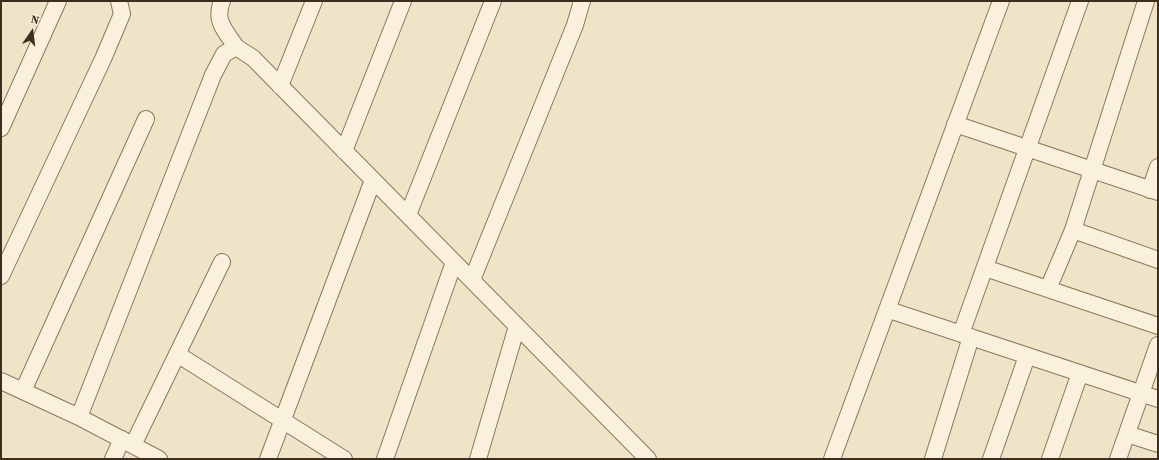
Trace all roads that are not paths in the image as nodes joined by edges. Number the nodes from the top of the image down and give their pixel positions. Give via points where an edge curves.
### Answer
1 (58, 1) edge
2 (119, 1) edge
3 (222, 1) edge
4 (314, 1) edge
5 (403, 1) edge
6 (493, 1) edge
7 (582, 1) edge
8 (1001, 1) edge
9 (1080, 1) edge
10 (1146, 1) edge
11 (236, 47) junction
12 (280, 86) junction
13 (146, 119) dead end
14 (955, 124) junction
15 (1, 128) edge
16 (1028, 148) junction
17 (344, 151) junction
18 (1158, 167) edge
19 (1092, 170) junction
20 (373, 180) junction
21 (1154, 191) edge
22 (408, 215) junction
23 (1072, 230) junction
24 (1158, 260) edge
25 (222, 262) dead end
26 (454, 262) junction
27 (985, 268) junction
28 (1, 276) edge
29 (472, 280) junction
30 (1048, 289) junction
31 (889, 310) junction
32 (517, 326) junction
33 (1158, 326) edge
34 (966, 335) junction
35 (1158, 345) edge
36 (177, 354) junction
37 (1027, 356) junction
38 (1080, 373) junction
39 (1, 381) edge
40 (23, 391) junction
41 (1141, 393) junction
42 (1158, 399) edge
43 (79, 417) junction
44 (284, 422) junction
45 (1127, 434) junction
46 (128, 442) junction
47 (1158, 444) edge
48 (113, 459) edge
49 (159, 459) edge
50 (268, 459) edge
51 (344, 459) edge
52 (385, 459) edge
53 (478, 459) edge
54 (648, 459) edge
55 (832, 459) edge
56 (933, 459) edge
57 (991, 459) edge
58 (1050, 459) edge
59 (1118, 459) edge

1 - 15 street
2 - 28 street via 122,14 103,59
3 - 11 street via 218,9 218,20
4 - 12 street
5 - 17 street
6 - 22 street
7 - 29 street via 576,25
8 - 14 street
9 - 16 street
10 - 19 street
11 - 12 street via 254,58
11 - 43 street via 224,54 213,75
12 - 17 street
13 - 40 street
14 - 16 street
14 - 31 street
16 - 19 street
16 - 27 street
17 - 20 street
18 - 21 street
19 - 21 street
19 - 23 street
20 - 22 street
20 - 44 street
22 - 26 street
23 - 24 street
23 - 30 street
25 - 36 street
26 - 29 street
26 - 52 street
27 - 30 street
27 - 34 street
29 - 32 street
30 - 33 street
31 - 34 street
31 - 55 street
32 - 53 street
32 - 54 street
34 - 37 street
34 - 56 street
35 - 41 street
36 - 44 street
36 - 46 street
37 - 38 street
37 - 57 street
38 - 41 street
38 - 58 street
39 - 40 street
40 - 43 street
41 - 42 street
41 - 45 street
43 - 46 street
44 - 50 street
44 - 51 street
45 - 47 street
45 - 59 street
46 - 48 street
46 - 49 street

